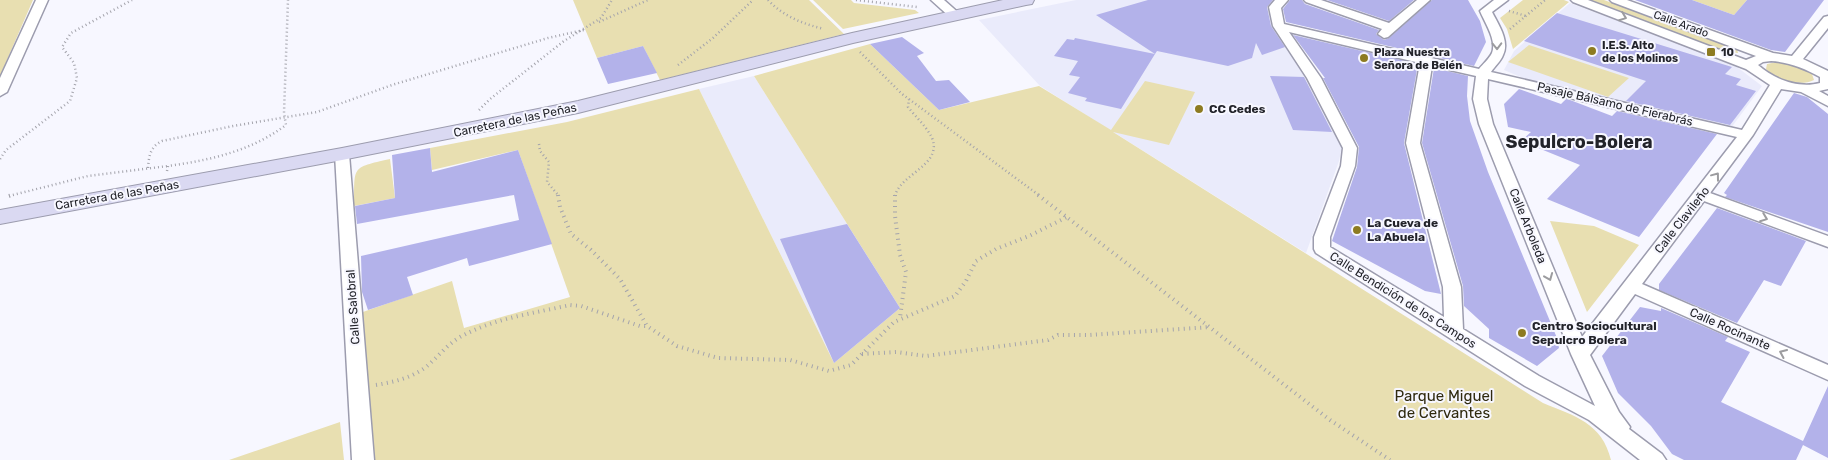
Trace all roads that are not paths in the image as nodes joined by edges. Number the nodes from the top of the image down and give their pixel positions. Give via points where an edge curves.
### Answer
1 (42, 0) edge
2 (937, 0) edge
3 (1026, 0) edge
4 (1282, 0) edge
5 (1310, 0) edge
6 (1424, 0) edge
7 (1577, 0) edge
8 (1616, 0) edge
9 (1493, 2) edge
10 (955, 15) junction
11 (1279, 26) junction
12 (1826, 27) edge
13 (1391, 28) junction
14 (1369, 48) junction
15 (1774, 57) junction
16 (1427, 59) junction
17 (1795, 61) junction
18 (1751, 66) junction
19 (1483, 73) junction
20 (1827, 76) edge
21 (1778, 83) junction
22 (1803, 88) junction
23 (1824, 89) edge
24 (0, 92) edge
25 (1828, 102) edge
26 (1746, 135) junction
27 (342, 154) junction
28 (1702, 195) junction
29 (0, 217) edge
30 (1828, 242) edge
31 (1632, 286) junction
32 (1454, 332) junction
33 (1580, 354) junction
34 (1828, 373) edge
35 (1645, 456) edge
36 (362, 460) edge

1 - 24 street
2 - 10 street
3 - 10 main road, Carretera de las Peñas
4 - 11 street via 1275,7
5 - 13 street
6 - 13 street
7 -> 18 street, Calle Arado
8 - 15 street, Calle Arado
9 -> 19 street via 1486,11 1499,42 1499,51 1496,60
10 - 27 main road, Carretera de las Peñas via 578,107
11 - 14 street, Pasaje Bálsamo de Fierabrás
11 - 32 street, Calle Bendición de los Campos via 1314,78 1350,148 1348,166 1322,237 1322,249
12 - 17 street
13 - 14 street
14 - 16 street, Pasaje Bálsamo de Fierabrás
15 - 17 street, Calle Arado
15 - 18 street via 1759,58 1752,61
16 - 19 street, Pasaje Bálsamo de Fierabrás
16 - 32 street via 1413,143 1452,287
17 - 20 street, Calle Arado
18 - 21 street via 1759,74
19 - 26 street, Pasaje Bálsamo de Fierabrás
19 -> 33 street, Calle Arboleda via 1480,104 1486,124
20 - 23 street
21 - 22 street
21 - 26 street, Calle Clavileño
22 - 23 street
22 - 25 street
28 -> 26 street, Calle Clavileño
27 - 29 main road, Carretera de las Peñas
27 - 36 street, Calle Salobral
28 -> 30 street
28 - 31 street, Calle Clavileño
31 - 33 street, Calle Clavileño
34 -> 31 street, Calle Rocinante
32 - 35 street, Calle Bendición de los Campos via 1532,381 1596,415
33 - 35 street, Calle Arboleda via 1611,417

